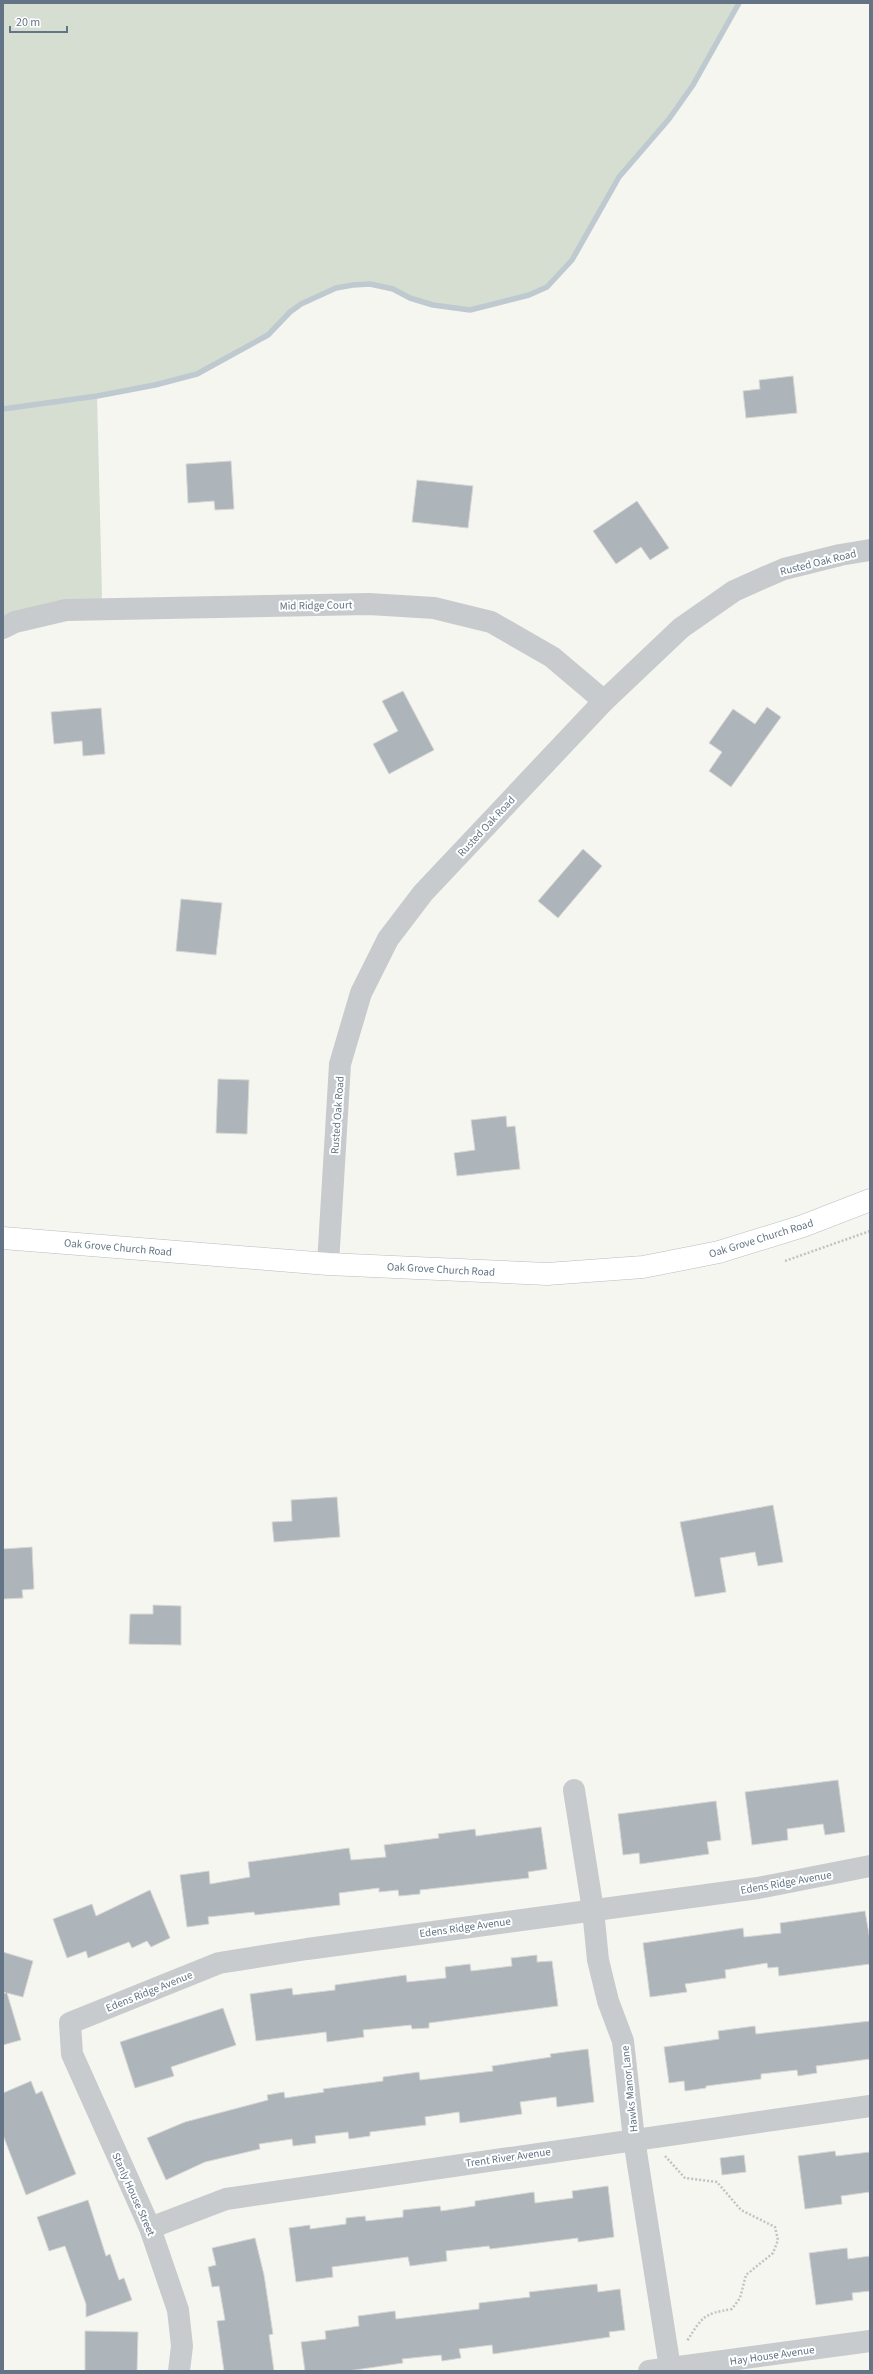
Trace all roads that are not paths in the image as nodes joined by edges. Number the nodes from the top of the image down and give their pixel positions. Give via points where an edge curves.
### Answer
1 (870, 550) edge
2 (3, 628) edge
3 (604, 701) junction
4 (870, 1200) edge
5 (3, 1238) edge
6 (328, 1264) junction
7 (574, 1790) dead end
8 (870, 1866) edge
9 (594, 1910) junction
10 (70, 2023) joint
11 (870, 2106) edge
12 (634, 2139) junction
13 (150, 2228) junction
14 (870, 2341) edge
15 (660, 2370) edge
16 (179, 2371) edge

1 - 3 street, Rusted Oak Road via 784,569 734,591 681,628
2 - 3 street, Mid Ridge Court via 15,622 66,610 369,604 434,608 491,622 552,657
3 - 6 street, Rusted Oak Road via 423,893 388,939 361,993 340,1064
4 - 6 main road, Oak Grove Church Road via 803,1226 719,1252 643,1267 547,1274
5 - 6 main road, Oak Grove Church Road
7 - 9 street, Hawks Manor Lane
8 - 9 street, Edens Ridge Avenue via 758,1888
9 - 10 street, Edens Ridge Avenue via 220,1963
9 - 12 street, Hawks Manor Lane via 598,1960 608,2002 623,2041
10 - 13 street, Stanly House Street via 72,2054
11 - 12 street, Trent River Avenue
12 - 13 street, Trent River Avenue via 226,2199
12 - 15 street, Hawks Manor Lane
13 - 16 street, Stanly House Street via 178,2310 182,2346
14 - 15 street, Hay House Avenue

